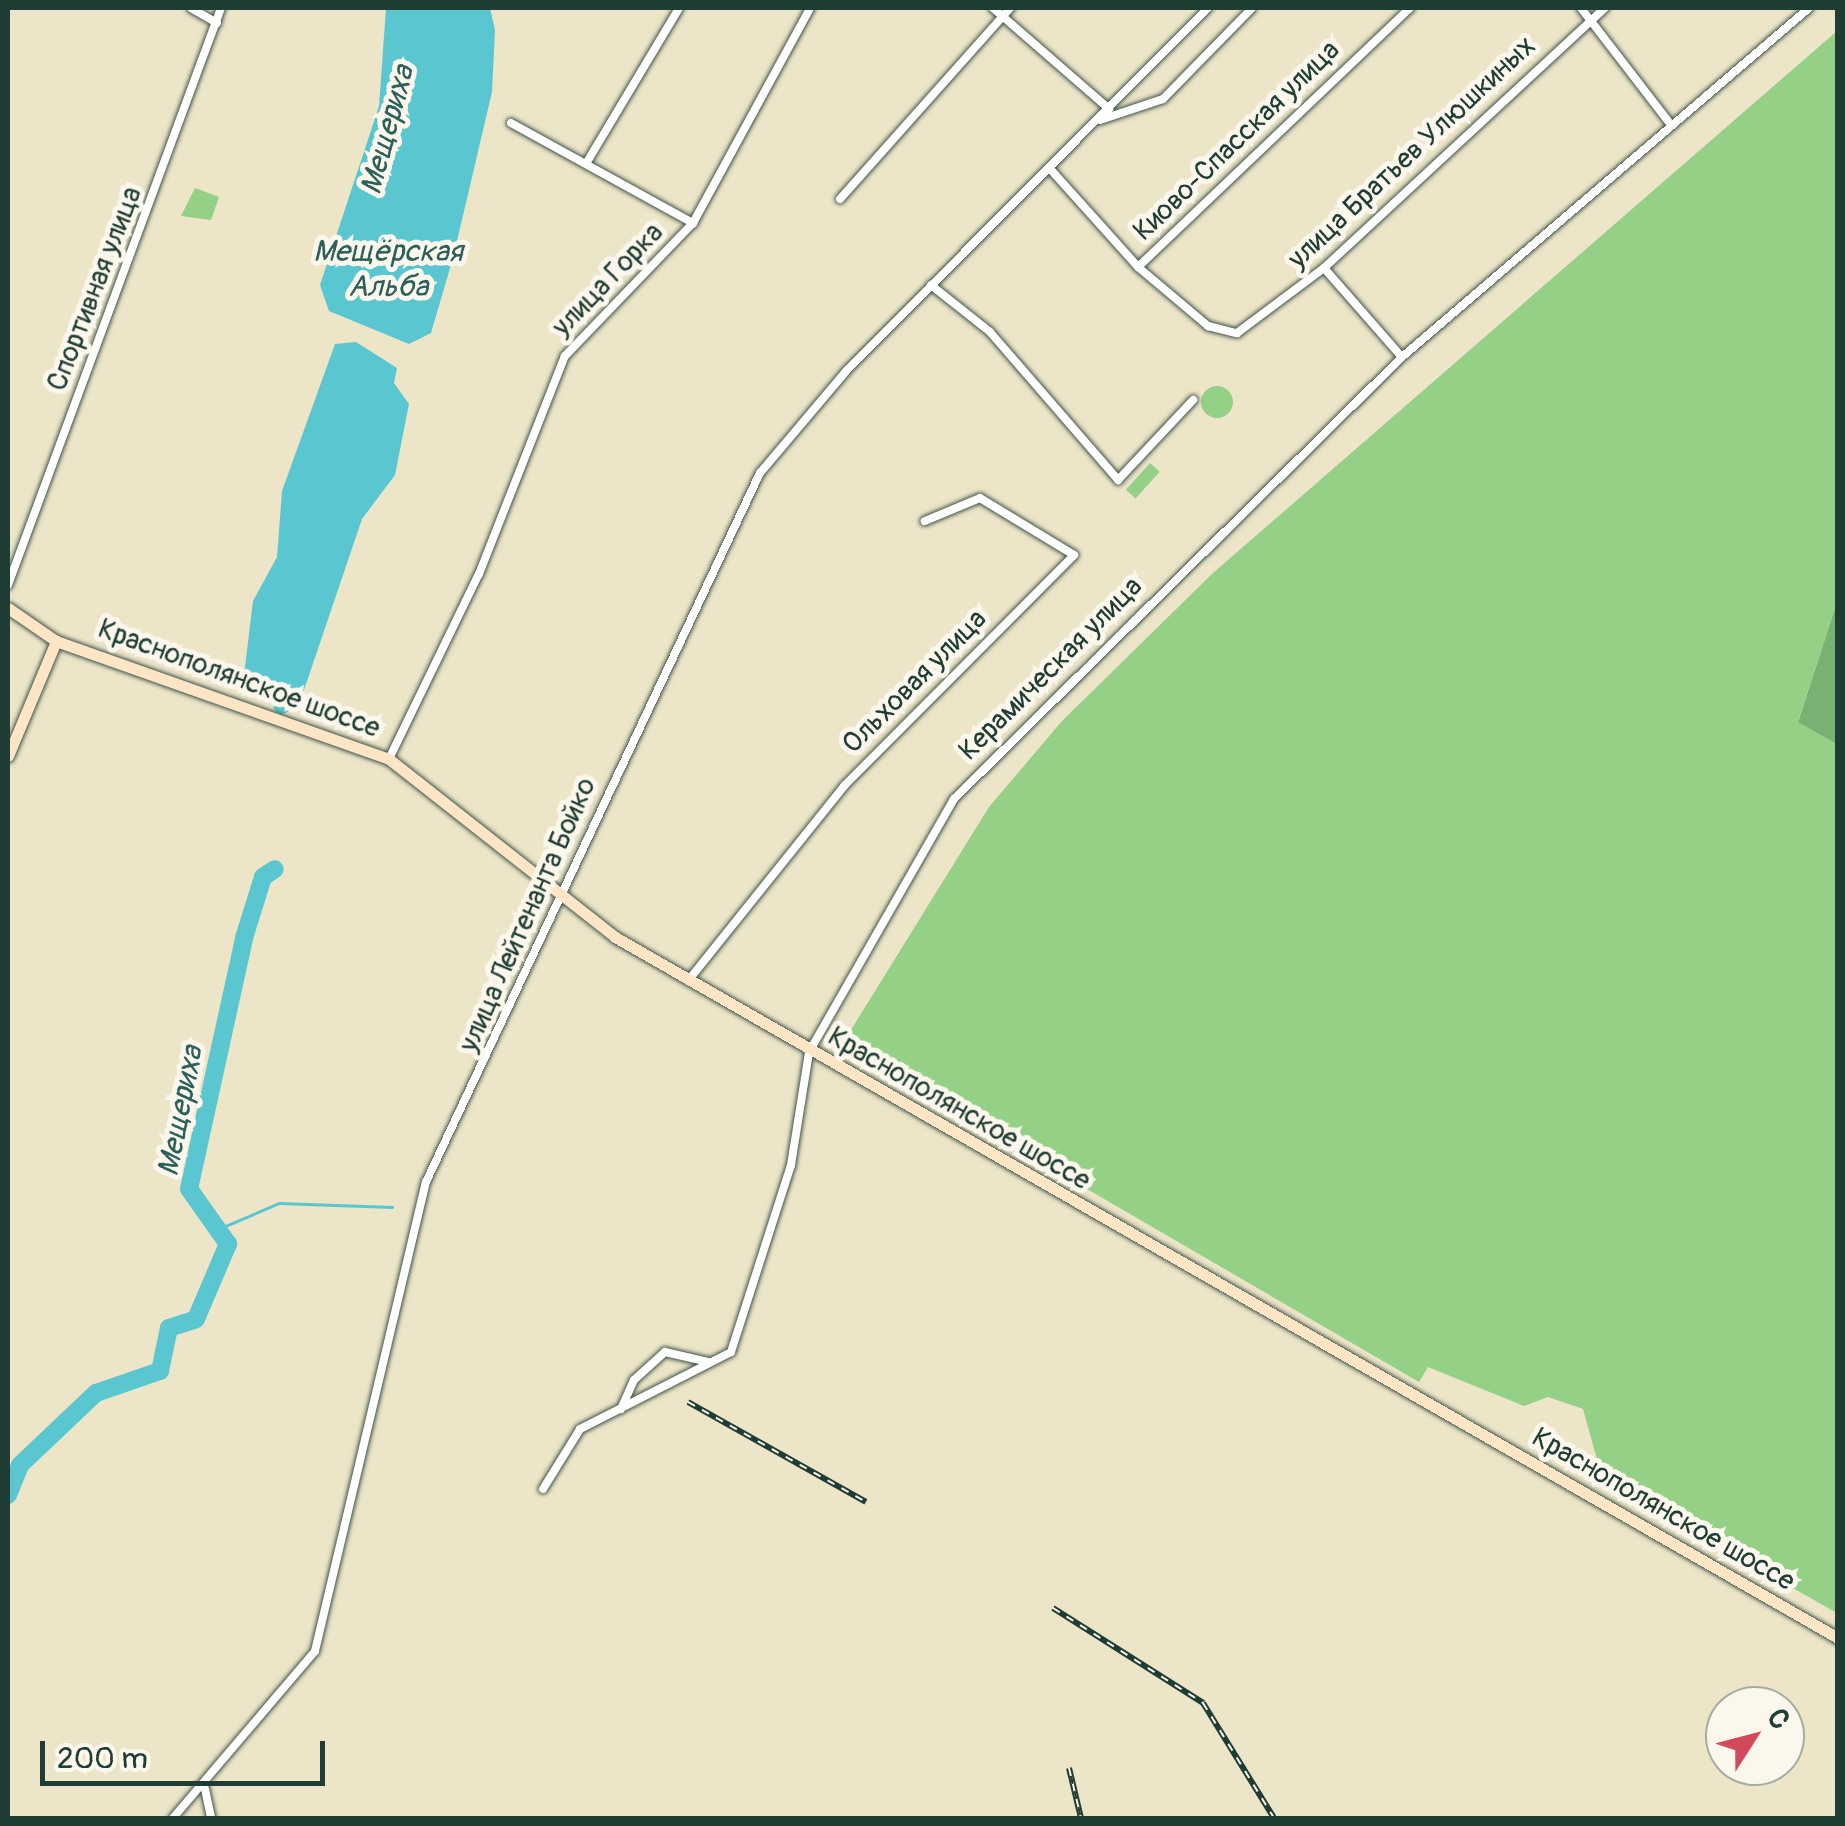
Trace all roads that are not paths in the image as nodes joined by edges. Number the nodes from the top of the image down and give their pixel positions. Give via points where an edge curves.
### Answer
1 (191, 8) edge
2 (222, 8) edge
3 (679, 8) edge
4 (810, 8) edge
5 (993, 8) edge
6 (1208, 8) edge
7 (1252, 8) edge
8 (1410, 8) edge
9 (1581, 8) edge
10 (1604, 8) edge
11 (1808, 8) edge
12 (1006, 11) edge
13 (1590, 19) junction
14 (217, 23) junction
15 (1108, 108) junction
16 (1100, 120) junction
17 (1668, 121) junction
18 (511, 123) dead end
19 (587, 162) junction
20 (1052, 171) junction
21 (840, 199) dead end
22 (693, 222) junction
23 (1138, 267) junction
24 (1324, 268) junction
25 (931, 285) junction
26 (1402, 356) junction
27 (1193, 400) dead end
28 (925, 521) dead end
29 (8, 585) edge
30 (8, 608) edge
31 (56, 641) junction
32 (8, 756) edge
33 (389, 759) junction
34 (561, 899) junction
35 (688, 981) junction
36 (809, 1052) junction
37 (708, 1362) junction
38 (621, 1410) junction
39 (543, 1489) dead end
40 (1838, 1638) edge
41 (205, 1789) junction
42 (173, 1818) edge
43 (211, 1818) edge

1 - 14 street
2 - 14 street, Спортивная улица
3 - 19 street
4 - 22 street, улица Горка
5 - 12 street
6 - 15 street, улица Лейтенанта Бойко
7 - 16 street via 1164,99
8 - 23 street, Киово-Спасская улица
9 - 13 street
10 - 13 street, улица Братьев Улюшкиных
11 - 17 street, Керамическая улица
12 - 15 street
12 - 21 street
13 - 17 street
13 - 24 street, улица Братьев Улюшкиных
14 - 29 street, Спортивная улица
15 - 16 street, улица Лейтенанта Бойко
16 - 20 street, улица Лейтенанта Бойко
17 - 26 street, Керамическая улица
18 - 19 street
19 - 22 street
20 - 23 street
20 - 25 street, улица Лейтенанта Бойко
22 - 33 street, улица Горка via 564,356 479,574
23 - 24 street, улица Братьев Улюшкиных via 1226,334 1248,328
24 - 26 street
25 - 27 street via 990,332 1118,480
25 - 34 street, улица Лейтенанта Бойко via 760,473
26 - 36 street, Керамическая улица via 954,799
28 - 35 street, Ольховая улица via 980,498 1074,555 844,786
30 - 31 main road, Краснополянское шоссе
31 - 32 main road
31 - 33 main road, Краснополянское шоссе
33 - 34 main road, Краснополянское шоссе
34 - 35 main road, Краснополянское шоссе
34 - 41 street, улица Лейтенанта Бойко via 426,1182 315,1651
35 - 36 main road, Краснополянское шоссе
36 - 37 street, Керамическая улица via 791,1166 734,1345
36 - 40 main road, Краснополянское шоссе
37 - 38 street, Керамическая улица
37 - 38 street via 665,1352
38 - 39 street, Керамическая улица via 568,1440
41 - 42 street, улица Лейтенанта Бойко
41 - 43 street

